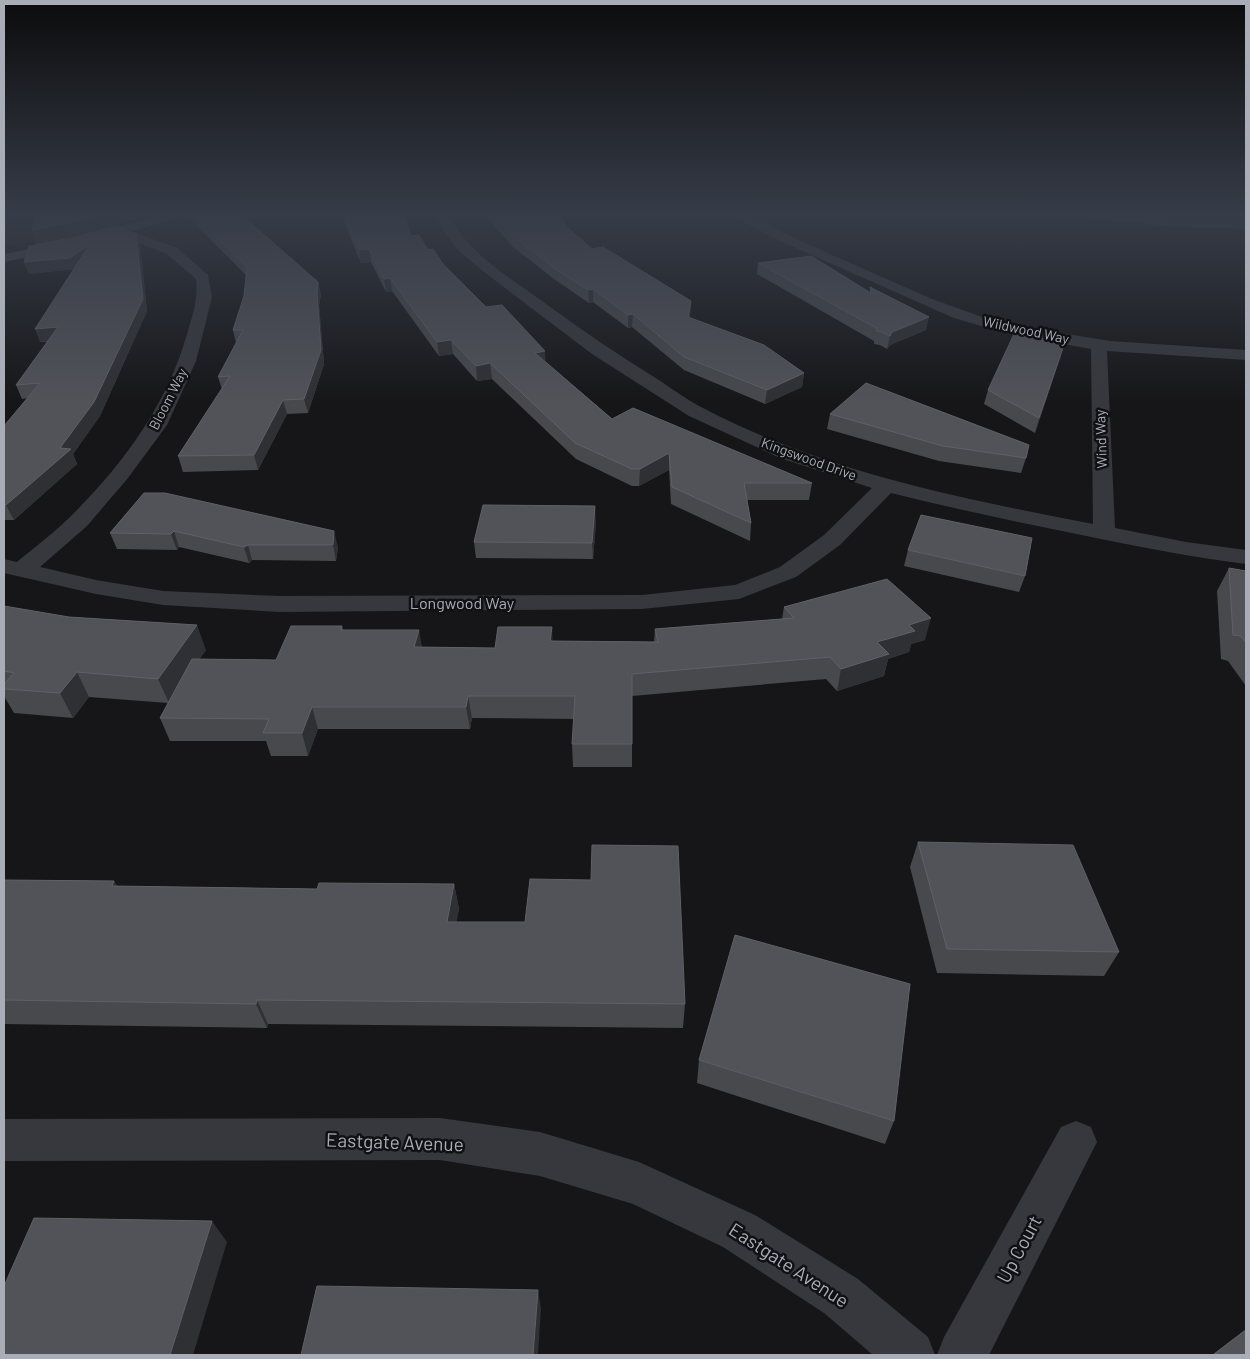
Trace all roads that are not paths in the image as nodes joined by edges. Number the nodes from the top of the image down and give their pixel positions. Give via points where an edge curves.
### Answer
1 (201, 276) edge
2 (499, 276) edge
3 (871, 276) edge
4 (1098, 345) junction
5 (1246, 355) edge
6 (886, 486) junction
7 (1104, 533) junction
8 (1246, 557) edge
9 (13, 567) edge
10 (4, 1140) edge
11 (1076, 1142) dead end
12 (910, 1355) edge
13 (962, 1355) edge

1 - 9 street, Bloom Way via 205,296 188,361 157,425 121,474 79,521
2 - 6 street, Kingswood Drive via 598,350 696,412 786,454
3 - 4 street, Wildwood Way via 977,320
4 - 5 street, Wildwood Way
4 - 7 street, Wind Way
6 - 7 street, Kingswood Drive
6 - 9 street, Longwood Way via 832,540 788,572 739,592 642,602 280,604 163,598 96,588
7 - 8 street, Kingswood Drive
10 - 12 street, Eastgate Avenue via 440,1139 540,1154 639,1184 739,1231 840,1296
11 - 13 street, Up Court

